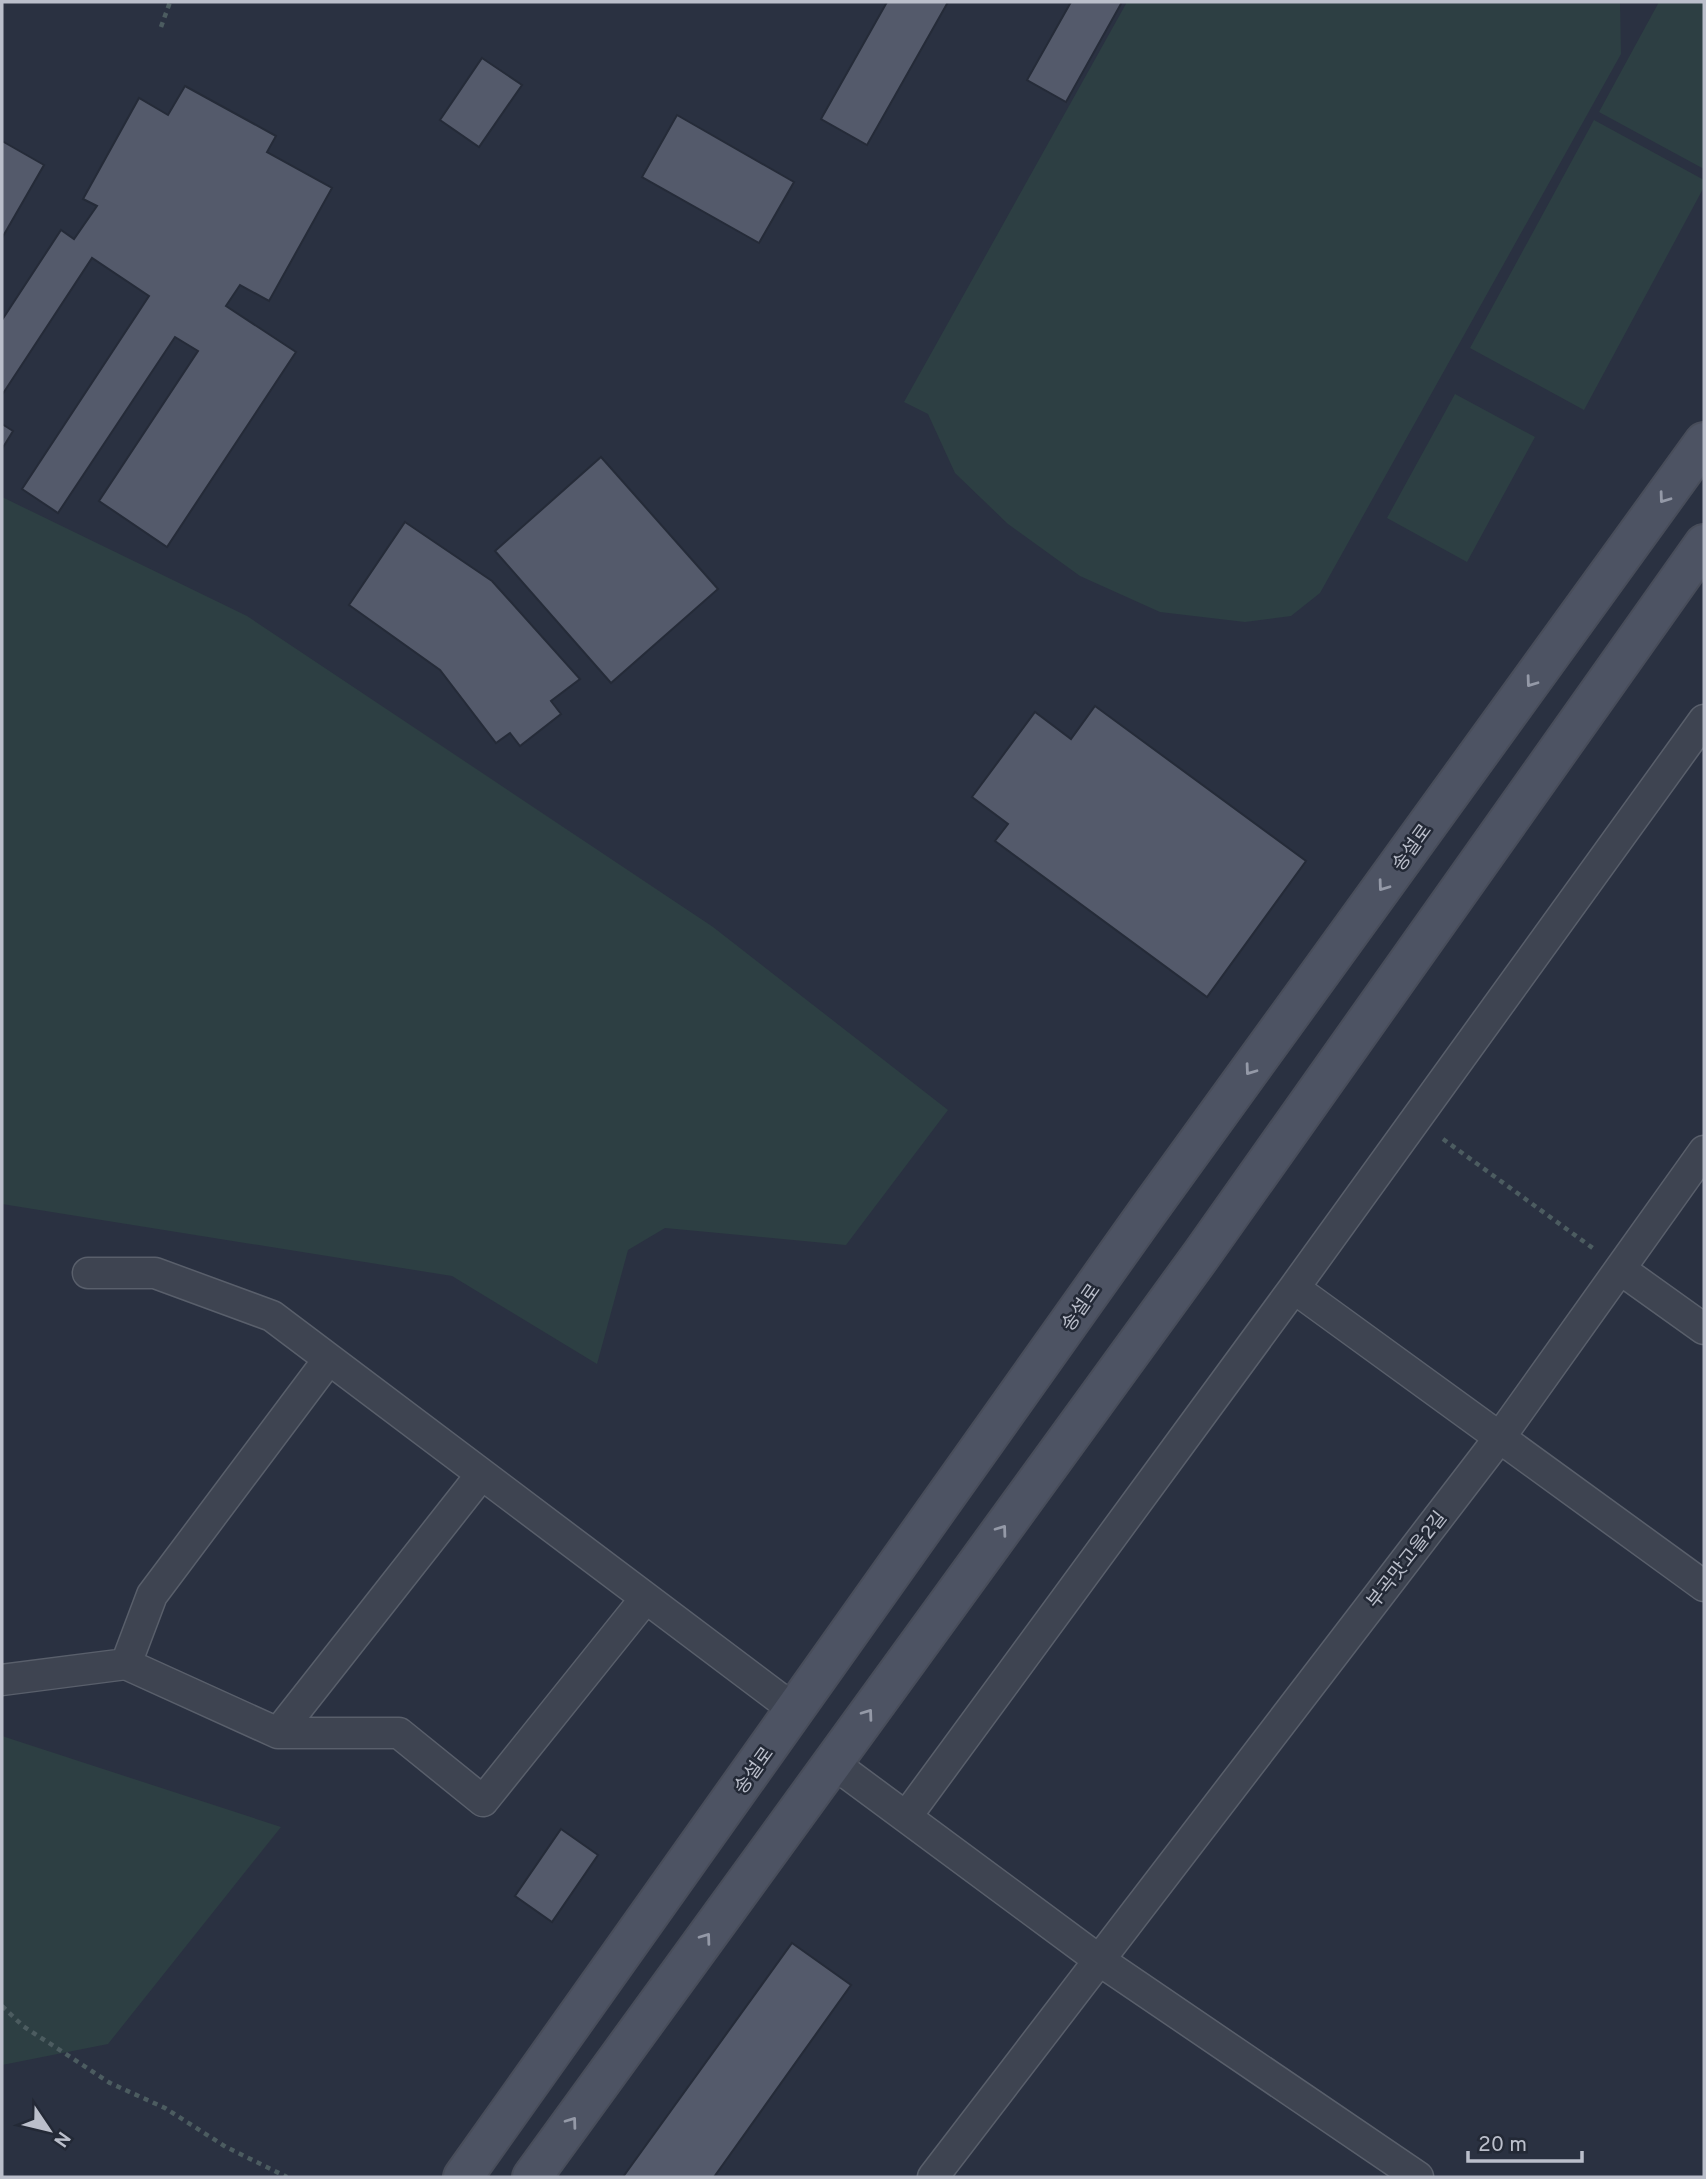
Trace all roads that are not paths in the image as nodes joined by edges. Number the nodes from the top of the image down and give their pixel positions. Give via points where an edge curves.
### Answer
1 (1704, 442) edge
2 (1704, 544) edge
3 (1704, 720) edge
4 (1704, 1151) edge
5 (1620, 1269) junction
6 (88, 1273) dead end
7 (1294, 1288) junction
8 (1704, 1329) edge
9 (329, 1359) junction
10 (1500, 1437) junction
11 (481, 1475) junction
12 (1704, 1586) edge
13 (645, 1599) junction
14 (126, 1664) junction
15 (2, 1680) edge
16 (796, 1711) junction
17 (278, 1733) junction
18 (833, 1763) junction
19 (906, 1817) junction
20 (1099, 1960) junction
21 (463, 2177) edge
22 (532, 2177) edge
23 (933, 2177) edge
24 (1418, 2177) edge

1 -> 16 street, 송설로 via 1148,1211
18 -> 2 street via 1210,1243
3 - 7 street
4 - 5 street, 부곡맛고을2길
5 - 8 street
5 - 10 street, 부곡맛고을2길
6 - 9 street via 155,1273 272,1316
7 - 10 street
7 - 19 street
9 - 11 street
9 - 14 street via 152,1595
10 - 12 street
10 - 20 street, 부곡맛고을2길
11 - 13 street
11 - 17 street
13 - 16 street
13 - 17 street via 483,1801 399,1733
14 - 15 street
14 - 17 street
16 - 21 street, 송설로
18 - 19 street
22 -> 18 street
19 - 20 street
20 - 23 street, 부곡맛고을2길
20 - 24 street

